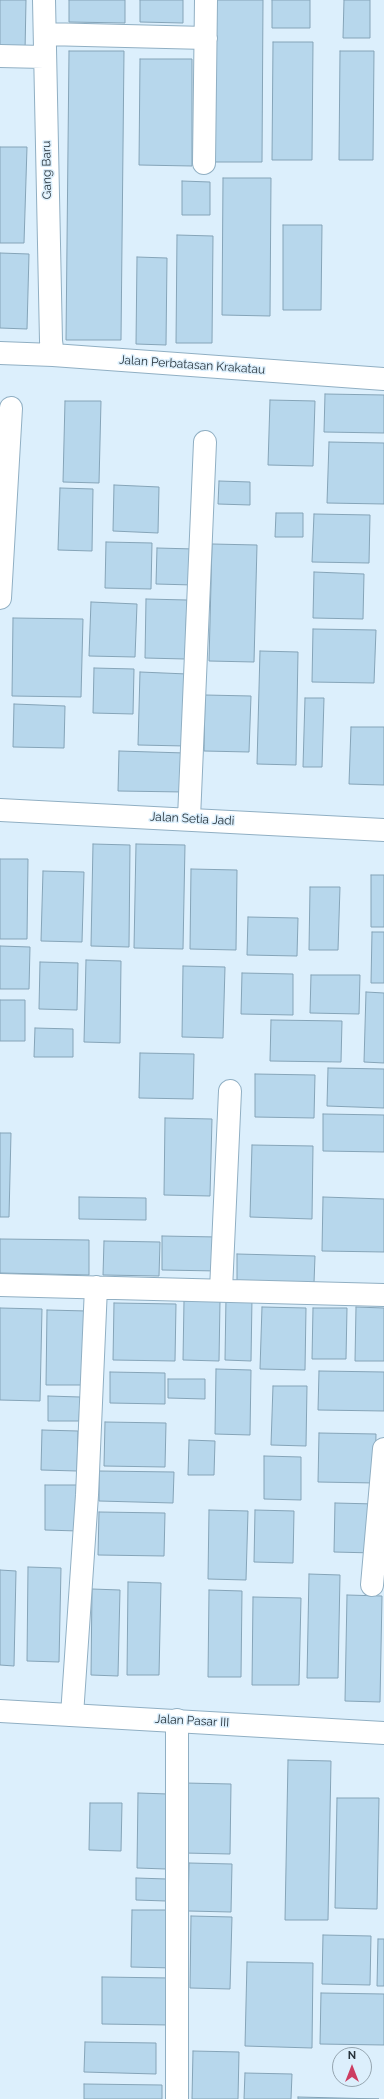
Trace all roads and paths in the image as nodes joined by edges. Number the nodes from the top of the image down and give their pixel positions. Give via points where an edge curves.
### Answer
1 (44, 0) edge
2 (206, 0) edge
3 (45, 34) junction
4 (206, 38) junction
5 (0, 56) edge
6 (44, 57) junction
7 (204, 163) dead end
8 (52, 348) junction
9 (0, 353) edge
10 (384, 379) edge
11 (11, 408) dead end
12 (205, 442) dead end
13 (0, 598) edge
14 (0, 810) edge
15 (189, 818) junction
16 (384, 830) edge
17 (230, 1091) dead end
18 (0, 1285) edge
19 (96, 1287) junction
20 (220, 1290) junction
21 (384, 1295) edge
22 (384, 1449) edge
23 (372, 1585) dead end
24 (0, 1711) edge
25 (72, 1715) junction
26 (176, 1720) junction
27 (384, 1732) edge
28 (176, 2099) edge

1 - 3 street, Gang Baru
2 - 4 street
3 - 4 street
3 - 6 street, Gang Baru
4 - 7 street
5 - 6 street
6 - 8 street, Gang Baru
8 - 9 street, Jalan Perbatasan Krakatau
8 - 10 street, Jalan Perbatasan Krakatau
11 - 13 street
12 - 15 street
14 - 15 street, Jalan Setia Jadi
15 - 16 street, Jalan Setia Jadi
17 - 20 street
18 - 19 street
19 - 20 street
19 - 25 street via 87,1495
20 - 21 street
22 - 23 street
24 - 25 street, Jalan Pasar III
25 - 26 street, Jalan Pasar III
26 - 27 street, Jalan Pasar III
26 - 28 street

